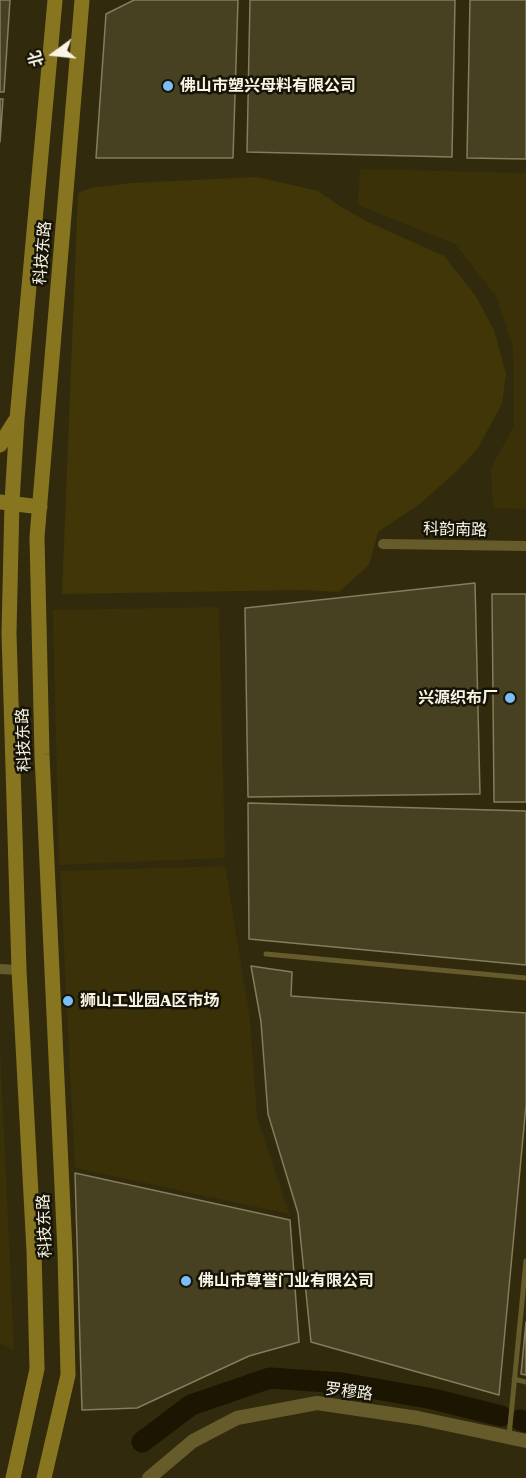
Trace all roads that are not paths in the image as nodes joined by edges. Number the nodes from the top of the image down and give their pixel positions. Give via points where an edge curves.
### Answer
1 (55, 0) edge
2 (82, 0) edge
3 (17, 419) junction
4 (0, 445) edge
5 (6, 502) edge
6 (40, 507) junction
7 (6, 534) edge
8 (37, 537) junction
9 (383, 544) dead end
10 (526, 546) edge
11 (0, 598) edge
12 (9, 633) junction
13 (266, 954) dead end
14 (0, 969) edge
15 (19, 970) junction
16 (526, 978) edge
17 (526, 1260) edge
18 (514, 1379) junction
19 (526, 1382) edge
20 (508, 1438) junction
21 (526, 1441) edge
22 (13, 1478) edge
23 (44, 1478) edge
24 (149, 1478) edge

1 - 3 main road
2 - 6 main road, 科技东路
3 - 4 main road
3 - 5 main road
5 - 6 main road
5 - 7 main road
6 - 8 main road, 科技东路
7 - 8 main road
7 - 12 main road
8 - 23 main road, 科技东路 via 42,755 68,1375
9 - 10 street, 科韵南路
11 - 12 main road
12 - 15 main road, 科技东路
13 - 16 lane
14 - 15 street
15 - 22 main road, 科技东路 via 37,1369
17 - 18 lane
18 - 19 lane
18 - 20 lane
20 - 21 street, 罗穆路
20 - 24 street, 罗穆路 via 418,1418 317,1403 237,1418 193,1440

